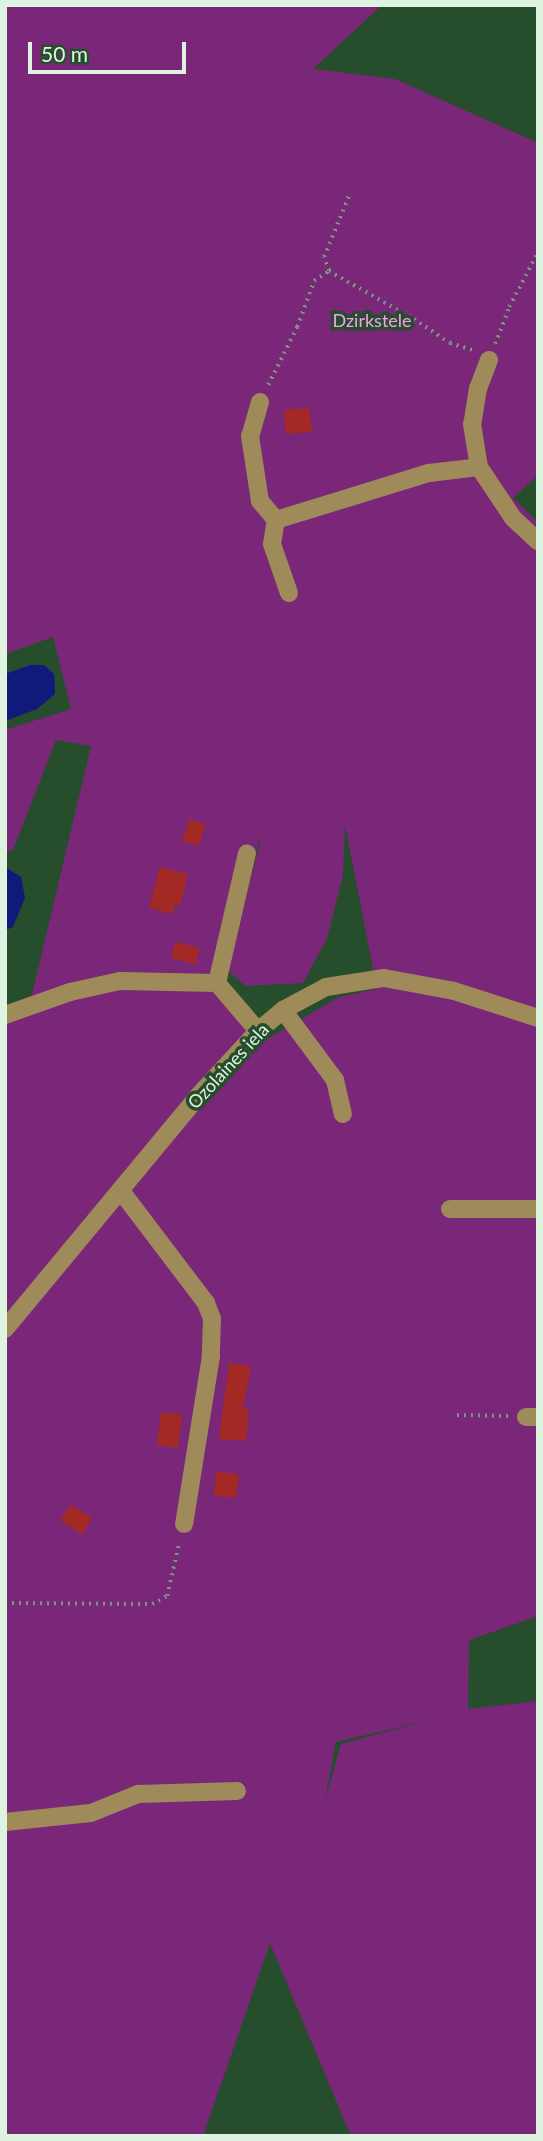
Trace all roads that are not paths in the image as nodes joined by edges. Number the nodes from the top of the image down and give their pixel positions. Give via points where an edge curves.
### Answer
1 (489, 360) road end
2 (260, 402) road end
3 (479, 467) junction
4 (276, 520) junction
5 (538, 541) edge
6 (289, 593) dead end
7 (247, 853) dead end
8 (216, 983) junction
9 (283, 1010) junction
10 (5, 1014) edge
11 (538, 1018) edge
12 (258, 1031) junction
13 (343, 1114) dead end
14 (121, 1191) junction
15 (450, 1209) dead end
16 (538, 1209) edge
17 (5, 1329) edge
18 (184, 1524) road end
19 (237, 1791) dead end
20 (5, 1822) edge

1 - 3 street via 472,424
2 - 4 street via 250,436 260,501
3 - 4 street via 429,473
3 - 5 street via 513,518
4 - 6 street via 272,544
7 - 8 street
8 - 10 street via 120,981
8 - 12 street
9 - 11 street, Ozolaines iela via 326,987 384,978 454,991
9 - 12 street, Ozolaines iela
9 - 13 street via 335,1080
12 - 14 street, Ozolaines iela
14 - 17 street, Ozolaines iela
14 - 18 street via 206,1303 212,1319 211,1356
15 - 16 street
19 - 20 street via 138,1794 91,1813

